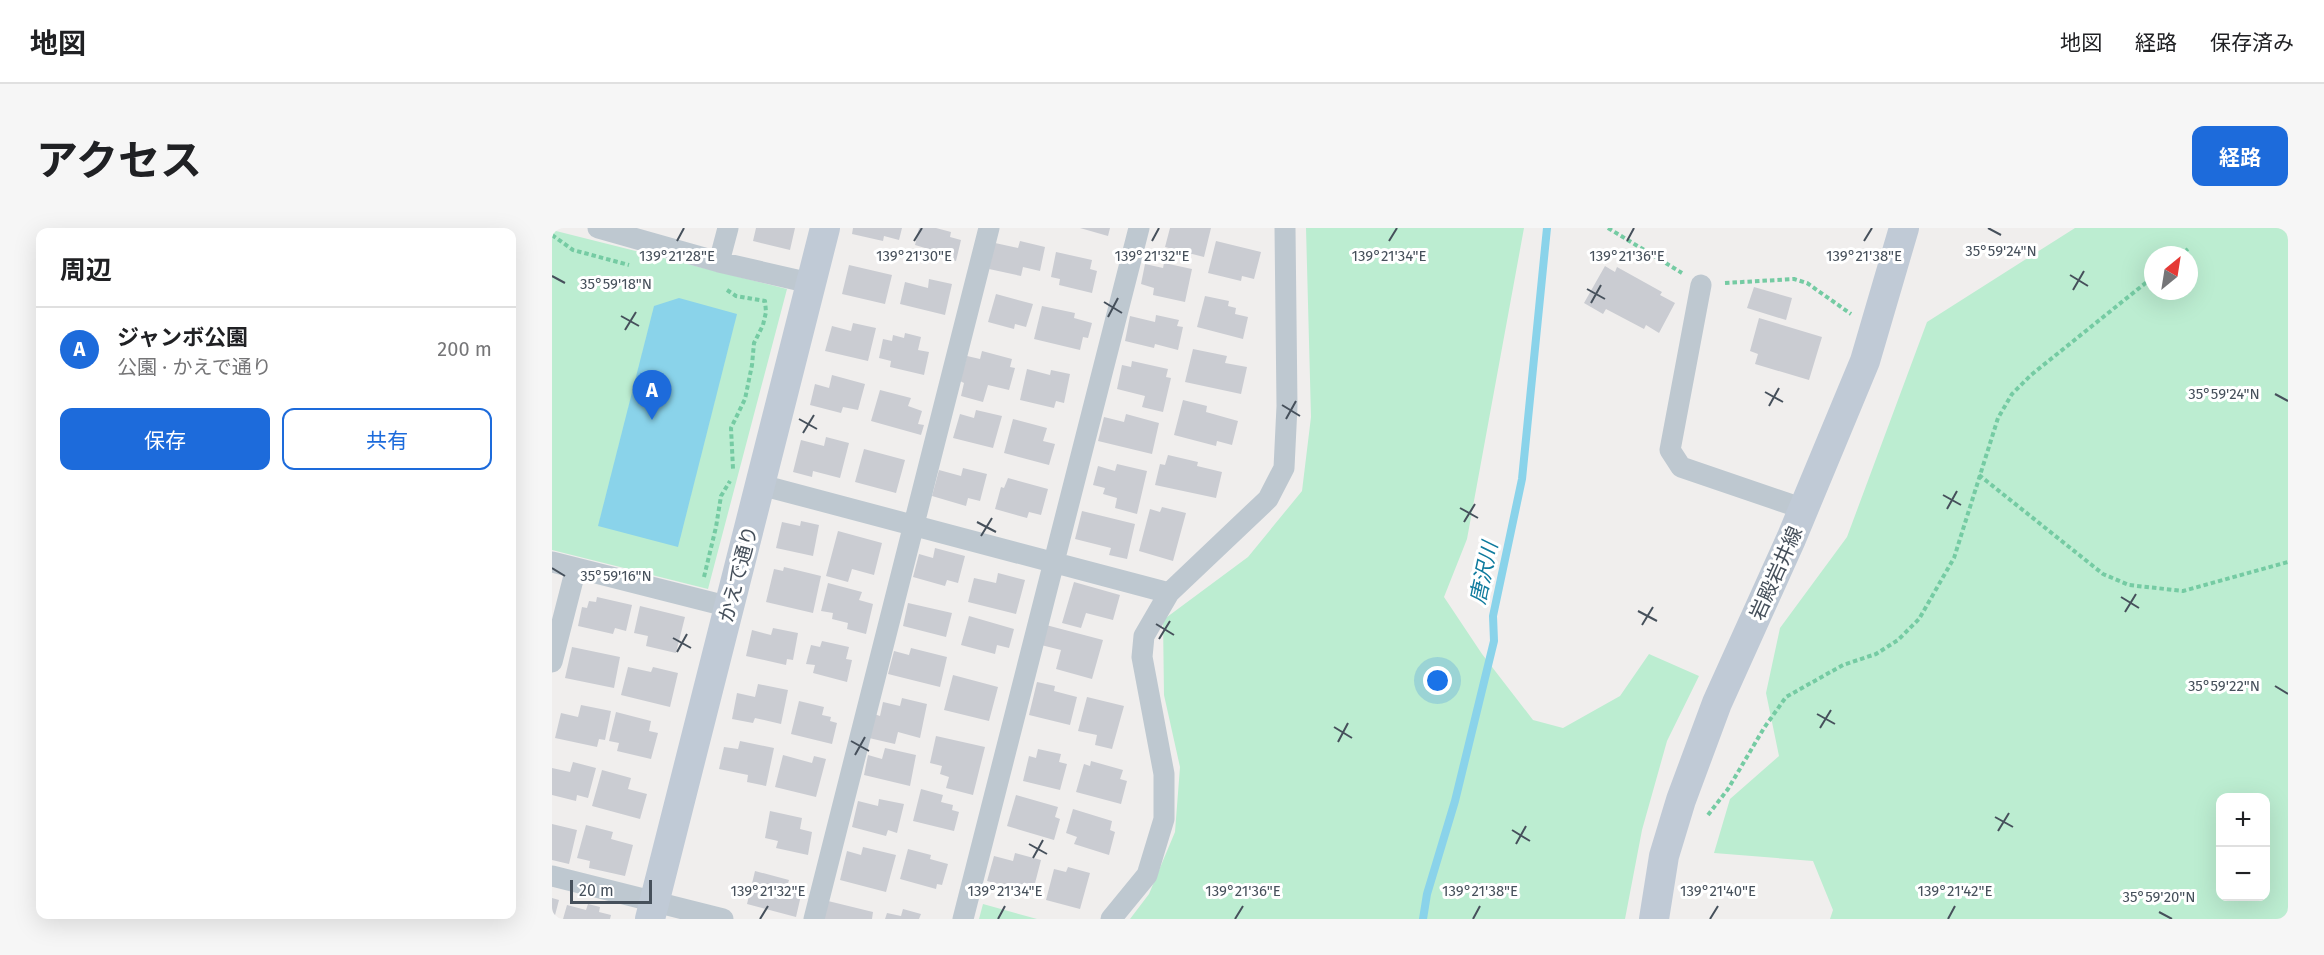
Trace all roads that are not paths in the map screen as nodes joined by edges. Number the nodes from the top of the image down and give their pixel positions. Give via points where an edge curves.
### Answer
1 (598, 228) edge
2 (728, 228) edge
3 (825, 228) edge
4 (989, 228) edge
5 (1139, 228) edge
6 (1286, 228) edge
7 (1904, 228) edge
8 (719, 261) junction
9 (810, 283) junction
10 (1701, 285) road end
11 (761, 485) junction
12 (1804, 510) junction
13 (914, 524) junction
14 (552, 562) edge
15 (1054, 562) junction
16 (576, 568) junction
17 (1169, 593) junction
18 (730, 607) junction
19 (552, 662) edge
20 (552, 876) edge
21 (652, 911) edge
22 (723, 919) edge
23 (814, 919) edge
24 (963, 919) edge
25 (1111, 919) edge
26 (1654, 919) edge

1 - 8 street
2 - 8 street
3 - 9 main road, かえで通り
4 - 13 street
5 - 15 street
6 - 17 street via 1284,468 1268,499
7 - 12 main road, 岩殿岩井線 via 1865,362
8 - 9 street
9 - 11 main road, かえで通り
10 - 12 street via 1670,450 1681,467
11 - 13 street
11 - 18 main road, かえで通り
12 - 26 main road, 岩殿岩井線 via 1717,703 1685,789 1664,856
13 - 15 street
13 - 23 street
14 - 16 street
15 - 17 street
15 - 24 street
16 - 18 street
16 - 19 street
17 - 25 street via 1144,636 1142,657 1164,774 1164,819 1147,875
18 - 21 main road, かえで通り
20 - 21 street
21 - 22 street

